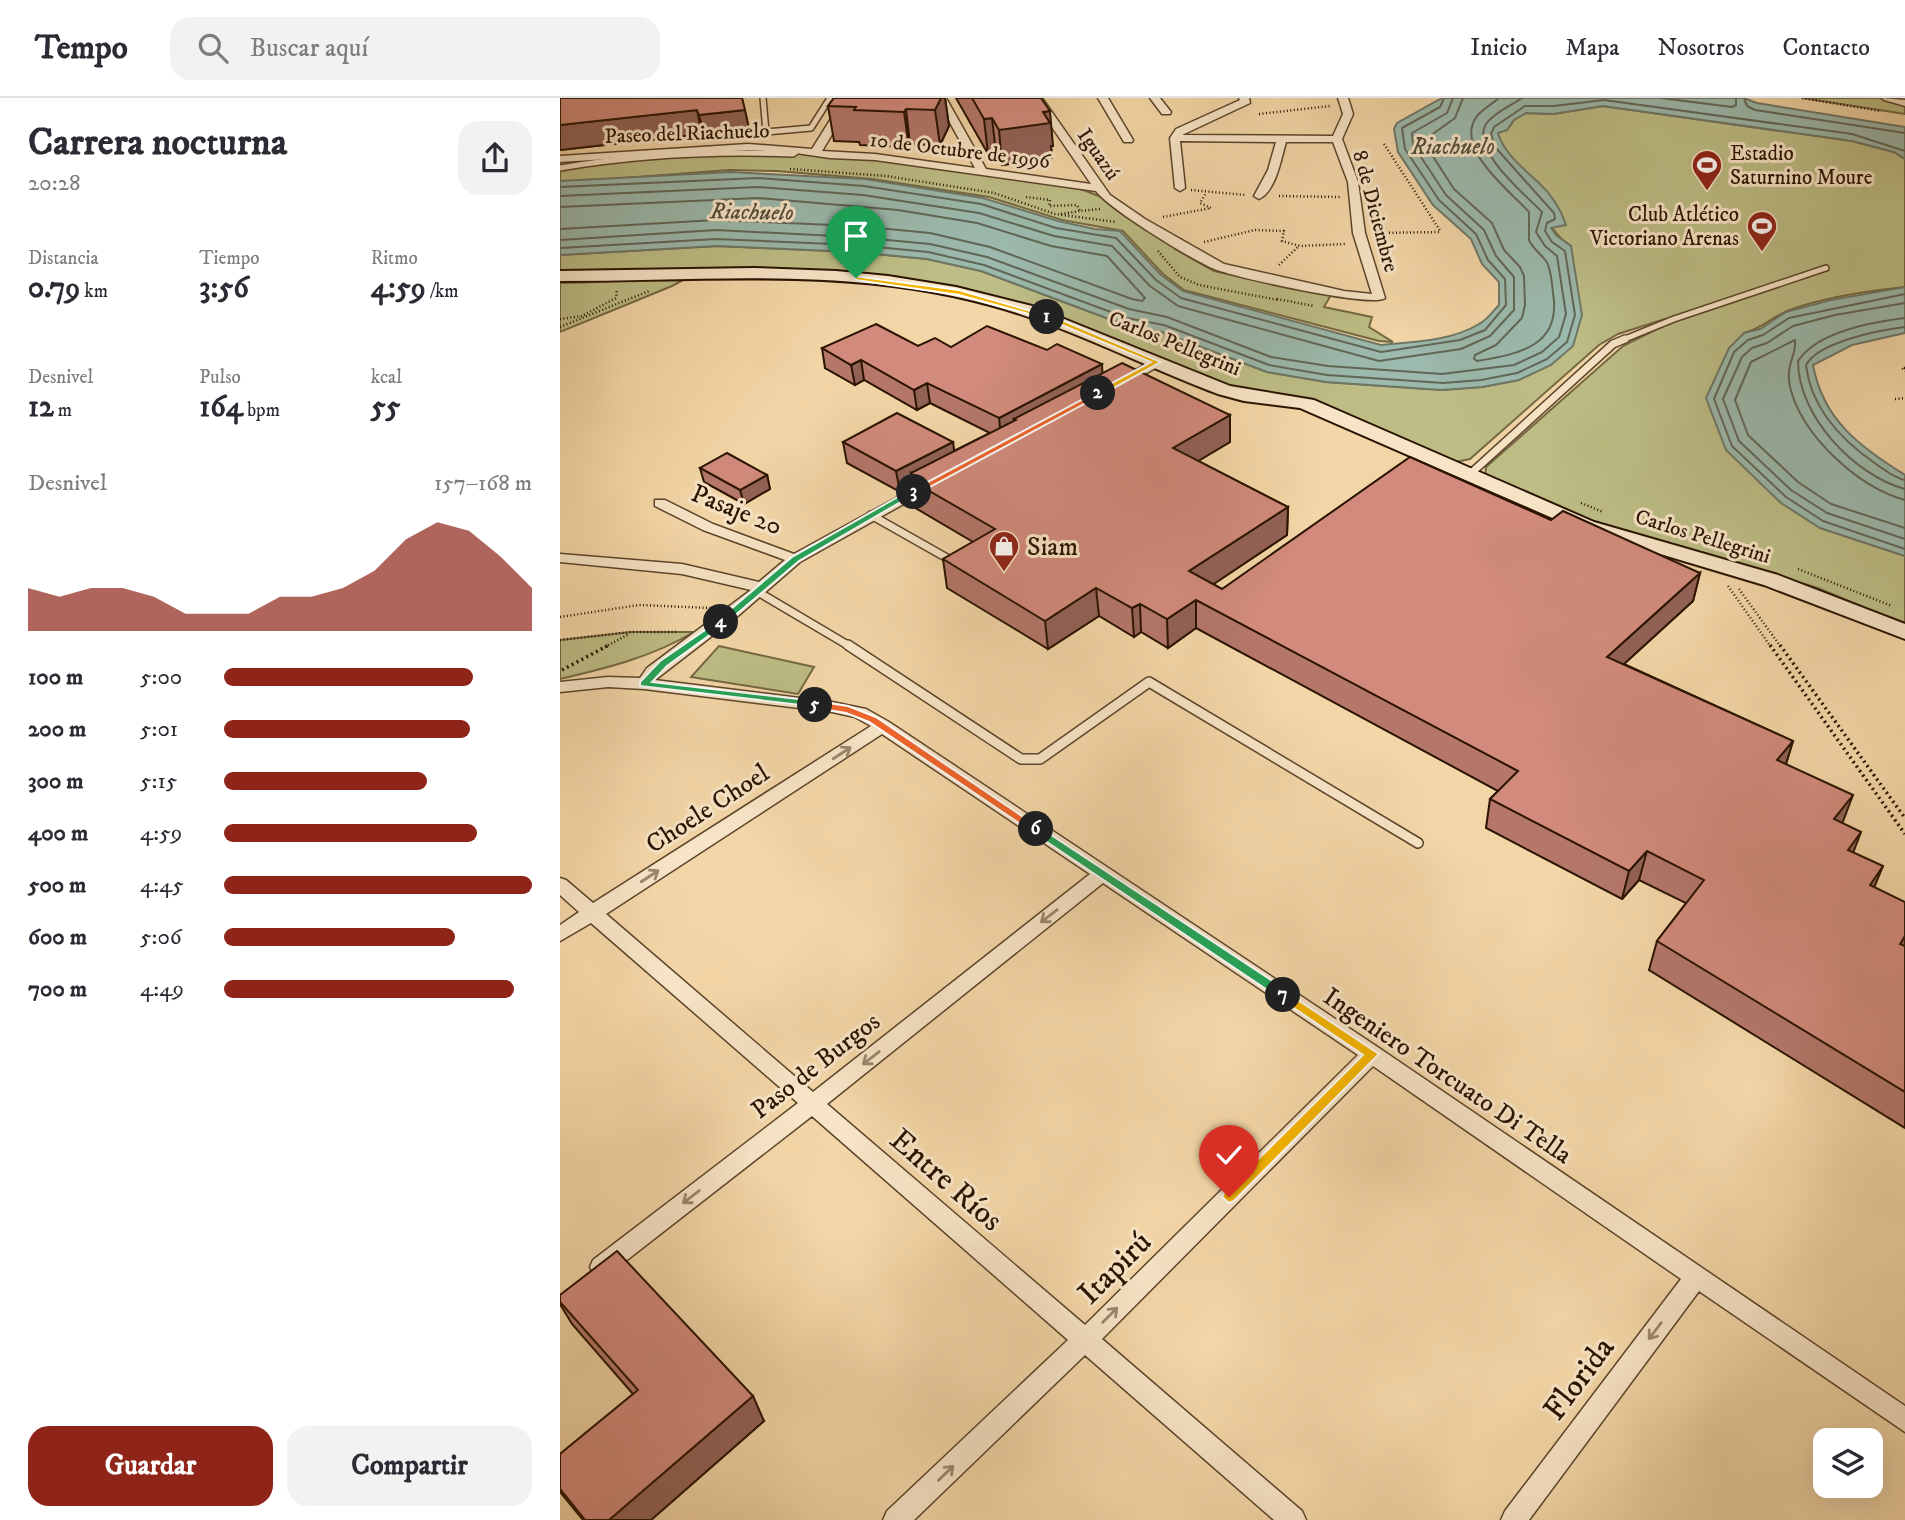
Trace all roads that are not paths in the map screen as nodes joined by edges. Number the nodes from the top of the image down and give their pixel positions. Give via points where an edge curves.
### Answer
1 (763, 98) edge
2 (830, 98) edge
3 (933, 98) edge
4 (941, 98) edge
5 (1037, 98) edge
6 (1103, 98) edge
7 (1155, 98) edge
8 (1887, 98) edge
9 (1245, 100) edge
10 (1345, 101) edge
11 (1903, 102) edge
12 (866, 112) edge
13 (1166, 112) dead end
14 (913, 115) edge
15 (925, 115) junction
16 (953, 116) junction
17 (1175, 138) junction
18 (1282, 139) junction
19 (1336, 139) junction
20 (1128, 140) dead end
21 (797, 150) junction
22 (815, 153) junction
23 (560, 159) edge
24 (560, 168) edge
25 (982, 171) junction
26 (1099, 188) junction
27 (1180, 188) road end
28 (1259, 195) road end
29 (1826, 268) dead end
30 (560, 276) edge
31 (1379, 298) joint
32 (1157, 362) junction
33 (1110, 387) edge
34 (1469, 475) junction
35 (943, 477) edge
36 (660, 503) dead end
37 (871, 515) junction
38 (560, 558) edge
39 (795, 559) junction
40 (954, 562) edge
41 (760, 590) junction
42 (1905, 632) edge
43 (644, 684) junction
44 (560, 687) edge
45 (883, 726) junction
46 (1418, 844) dead end
47 (1102, 874) junction
48 (560, 885) edge
49 (593, 913) junction
50 (560, 934) edge
51 (1372, 1054) junction
52 (812, 1104) junction
53 (1696, 1277) junction
54 (582, 1282) edge
55 (1086, 1340) junction
56 (1905, 1420) edge
57 (897, 1520) edge
58 (1293, 1520) edge
59 (1514, 1520) edge

1 - 2 lane via 765,132 811,128
3 - 15 street
4 - 16 street
5 - 26 street, Iguazú
6 - 20 street
7 - 13 street
8 - 11 street
9 - 17 street via 1180,131
10 - 19 street, 8 de Diciembre via 1347,121
12 - 22 street via 836,119
14 - 15 street
15 - 16 street
16 - 25 street
17 - 18 street
17 - 27 street
18 - 19 street
18 - 28 street
19 - 31 street, 8 de Diciembre via 1357,198 1360,238
21 - 22 street, Paseo del Riachuelo
21 - 23 street, Paseo del Riachuelo via 748,147
21 - 24 lane via 793,154 748,152
22 - 25 street, 10 de Octubre de 1996
25 - 26 street, 10 de Octubre de 1996
26 - 31 street, Iguazú via 1141,221 1220,267 1344,295
29 - 34 lane via 1626,336
30 - 32 street, Carlos Pellegrini via 774,273 900,283 1011,305 1062,321
32 - 33 street
32 - 34 street, Carlos Pellegrini via 1227,392 1307,404
34 - 42 street, Carlos Pellegrini via 1587,526 1805,592
35 - 37 street
36 - 39 street, Pasaje 20 via 708,527
37 - 39 street
37 - 40 lane
38 - 41 street via 682,569
39 - 41 street
41 - 43 street via 664,663
41 - 46 lane via 1021,759 1040,759 1149,682
43 - 44 street, Ingeniero Torcuato Di Tella
43 - 45 street, Ingeniero Torcuato Di Tella via 848,709
45 - 47 street, Ingeniero Torcuato Di Tella
49 -> 45 street, Choele Choel
47 - 51 street, Ingeniero Torcuato Di Tella
47 -> 52 street, Paso de Burgos
48 - 49 street, Entre Ríos
49 - 50 street, Choele Choel
49 - 52 street, Entre Ríos
51 - 53 street, Ingeniero Torcuato Di Tella
55 -> 51 street, Itapirú
52 -> 54 street, Paso de Burgos
52 - 55 street, Entre Ríos
53 - 56 street, Ingeniero Torcuato Di Tella
53 -> 59 street, Florida
57 -> 55 street, Itapirú
55 - 58 street, Entre Ríos

